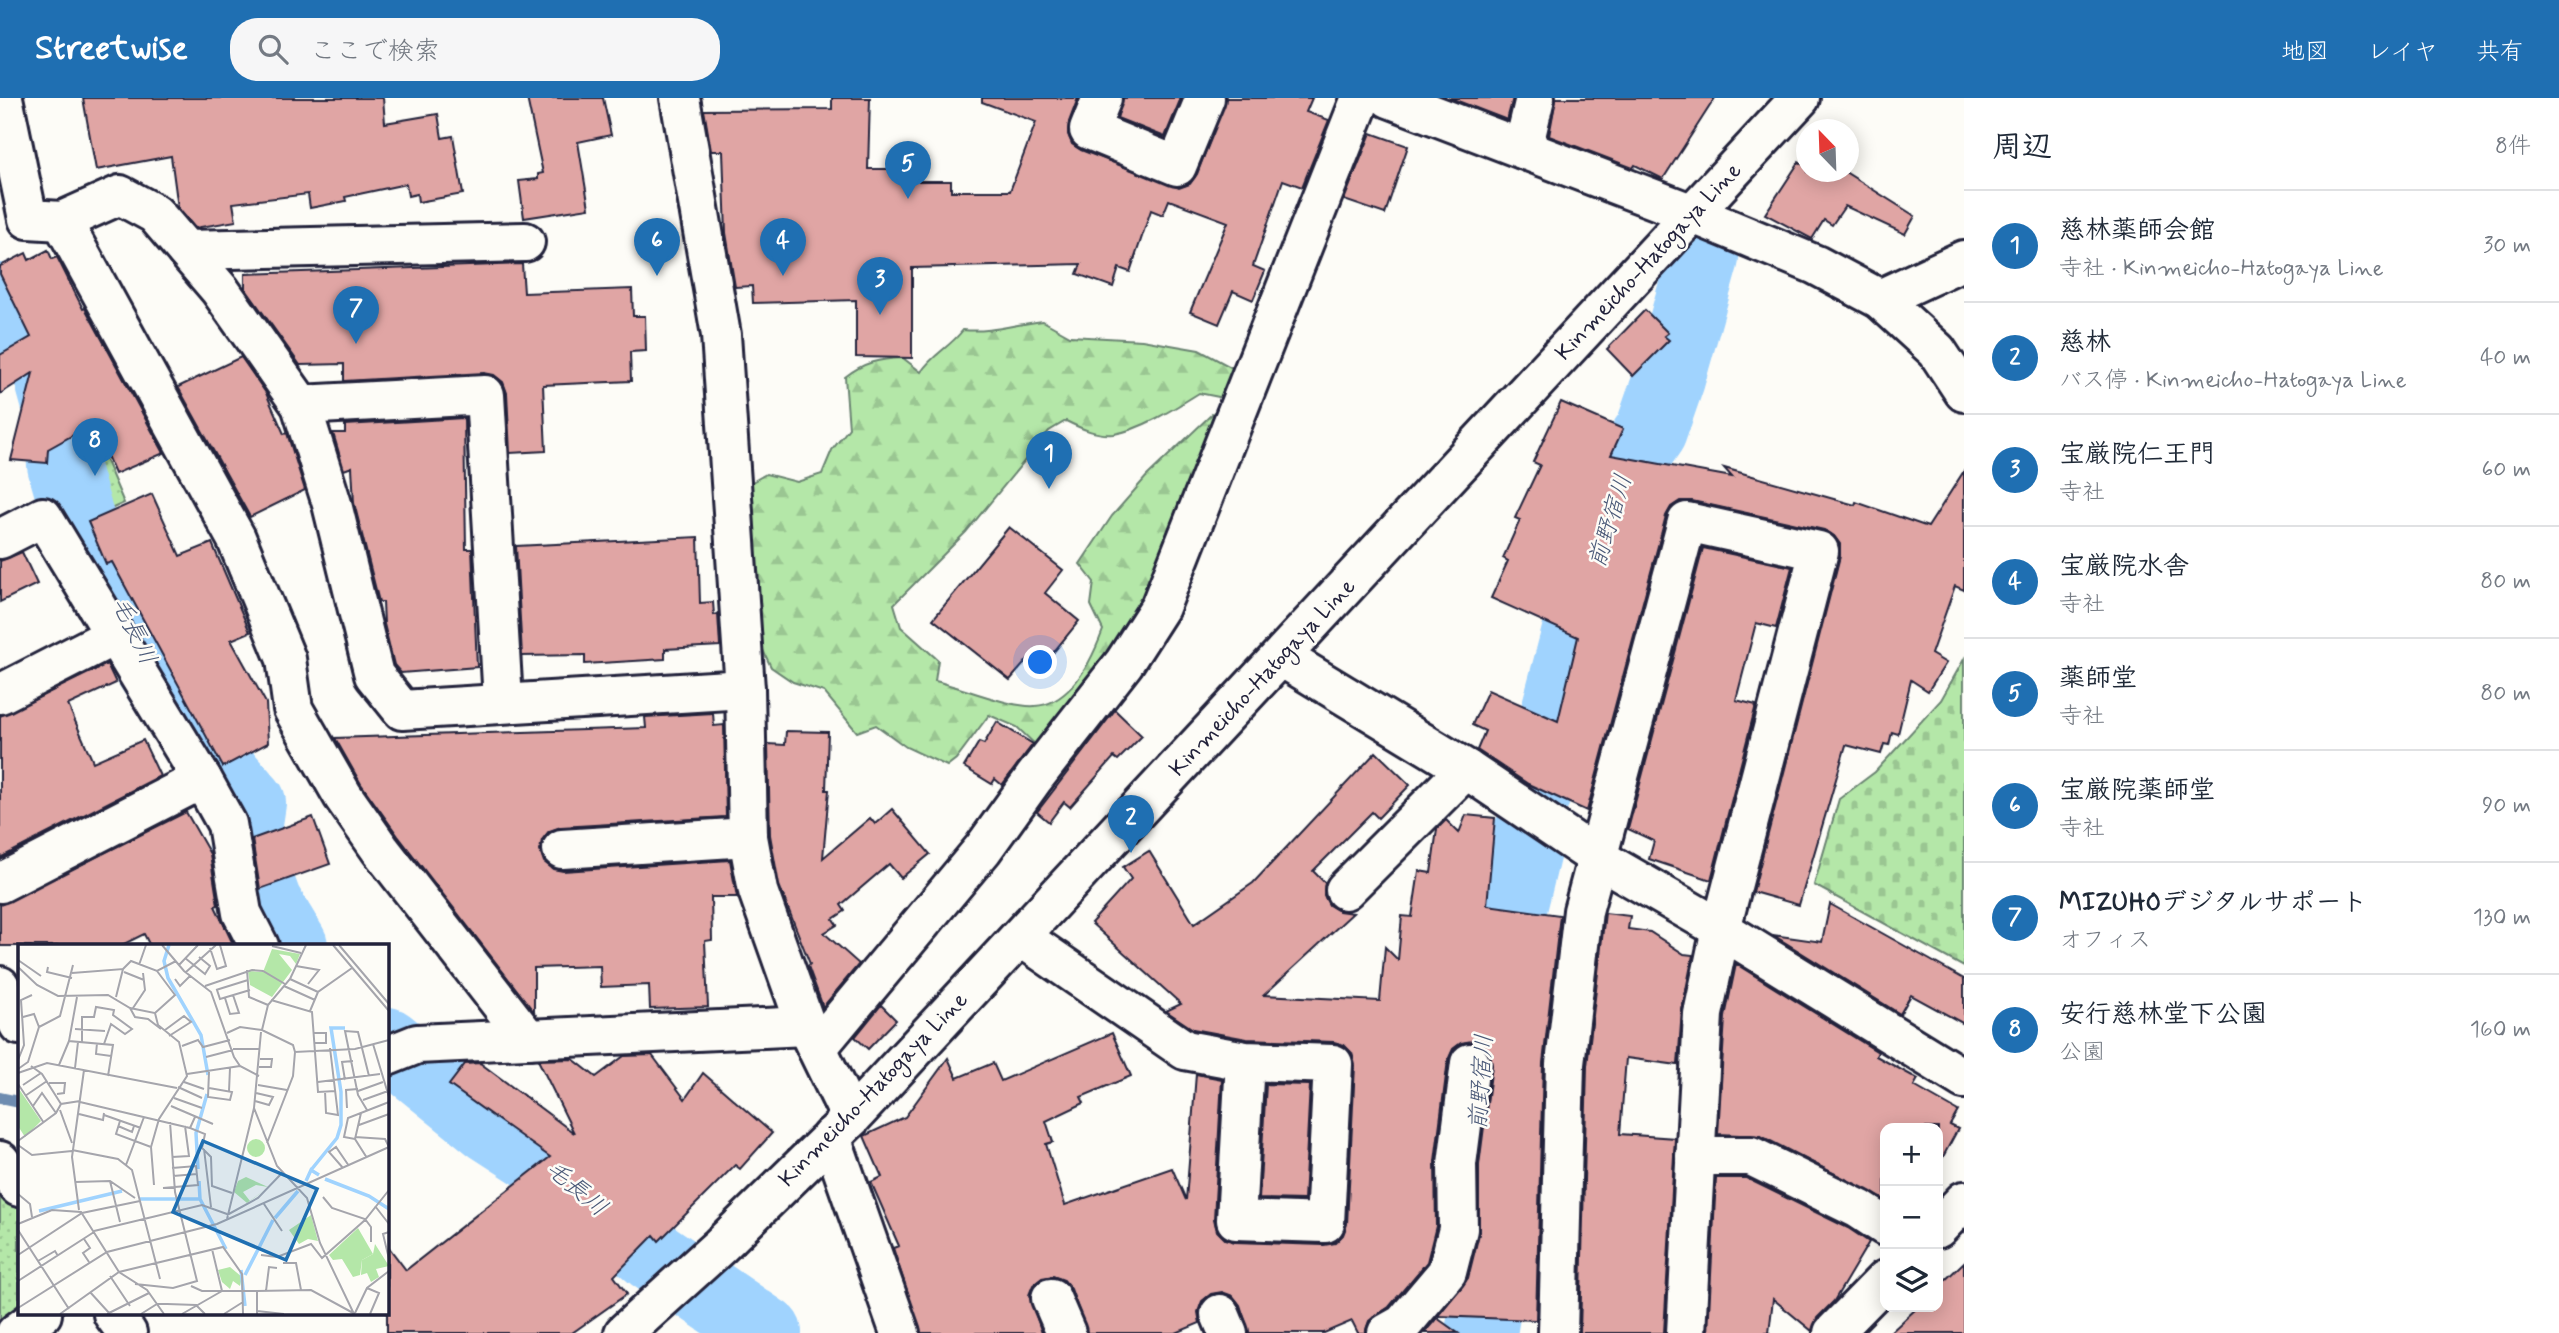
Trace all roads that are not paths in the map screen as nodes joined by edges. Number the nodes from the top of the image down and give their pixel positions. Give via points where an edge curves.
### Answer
1 (3, 98) edge
2 (680, 98) edge
3 (1102, 98) edge
4 (1205, 98) edge
5 (1361, 98) edge
6 (1389, 98) edge
7 (1535, 98) edge
8 (1800, 98) edge
9 (1523, 149) junction
10 (1693, 214) junction
11 (62, 221) junction
12 (525, 242) dead end
13 (186, 250) junction
14 (1964, 260) edge
15 (1880, 299) junction
16 (1964, 392) edge
17 (301, 405) junction
18 (0, 539) edge
19 (115, 635) junction
20 (1283, 658) junction
21 (745, 689) junction
22 (0, 694) edge
23 (503, 702) junction
24 (1466, 769) junction
25 (202, 779) junction
26 (748, 838) junction
27 (562, 849) dead end
28 (1598, 858) junction
29 (0, 883) edge
30 (1345, 890) dead end
31 (1721, 929) junction
32 (1020, 937) junction
33 (258, 944) edge
34 (0, 986) edge
35 (18, 1023) edge
36 (811, 1037) junction
37 (528, 1039) junction
38 (388, 1056) edge
39 (1245, 1061) junction
40 (1470, 1063) dead end
41 (1964, 1079) edge
42 (841, 1127) junction
43 (1695, 1156) junction
44 (0, 1161) edge
45 (18, 1186) edge
46 (1964, 1201) edge
47 (1880, 1223) edge
48 (1943, 1223) edge
49 (1880, 1285) edge
50 (1051, 1298) dead end
51 (39, 1316) edge
52 (114, 1316) edge
53 (16, 1333) edge
54 (127, 1333) edge
55 (624, 1333) edge
56 (900, 1333) edge
57 (1066, 1333) edge
58 (1387, 1333) edge
59 (1558, 1333) edge
60 (1686, 1333) edge
61 (1833, 1333) edge

1 - 11 street via 28,219
2 - 21 street via 721,335
3 - 4 street via 1089,130 1177,166
5 - 36 street via 1160,607 1124,663 984,849
6 - 9 street
7 - 9 street
8 - 10 street, Kinmeicho-Hatogaya Line
9 - 10 street
10 - 15 street via 1816,265
10 - 20 street, Kinmeicho-Hatogaya Line
11 - 13 street via 120,195 155,214
11 - 37 street via 236,538 286,659 293,709 380,849
12 - 13 street
13 - 17 street via 220,289
14 - 15 street
15 - 16 street via 1937,351
17 - 23 street via 332,504 374,675 402,710
17 - 23 street via 485,395
18 - 19 street via 43,517
19 - 22 street
19 - 25 street
20 - 24 street
20 - 32 street, Kinmeicho-Hatogaya Line
21 - 23 street
21 - 26 street
24 - 28 street
24 - 30 street
25 - 29 street
25 - 33 street via 227,824 242,913
26 - 27 street
26 - 36 street via 758,891
28 - 31 street
28 - 31 street via 1687,522 1819,551
28 - 59 street via 1583,911 1565,1064
31 - 41 street
31 - 43 street via 1703,1014
32 - 39 street via 1185,1050
32 - 42 street, Kinmeicho-Hatogaya Line
34 - 35 street
36 - 37 street
36 - 42 street
37 - 38 street via 416,1044
39 - 39 street via 1236,1220 1325,1223 1333,1064
40 - 58 street via 1457,1164 1458,1229 1447,1272 1403,1324
42 - 55 street, Kinmeicho-Hatogaya Line
42 - 56 street
43 - 47 street via 1752,1156
43 - 60 street
44 - 45 street
46 - 48 street
49 - 61 street
50 - 57 street
51 - 53 street
52 - 54 street

